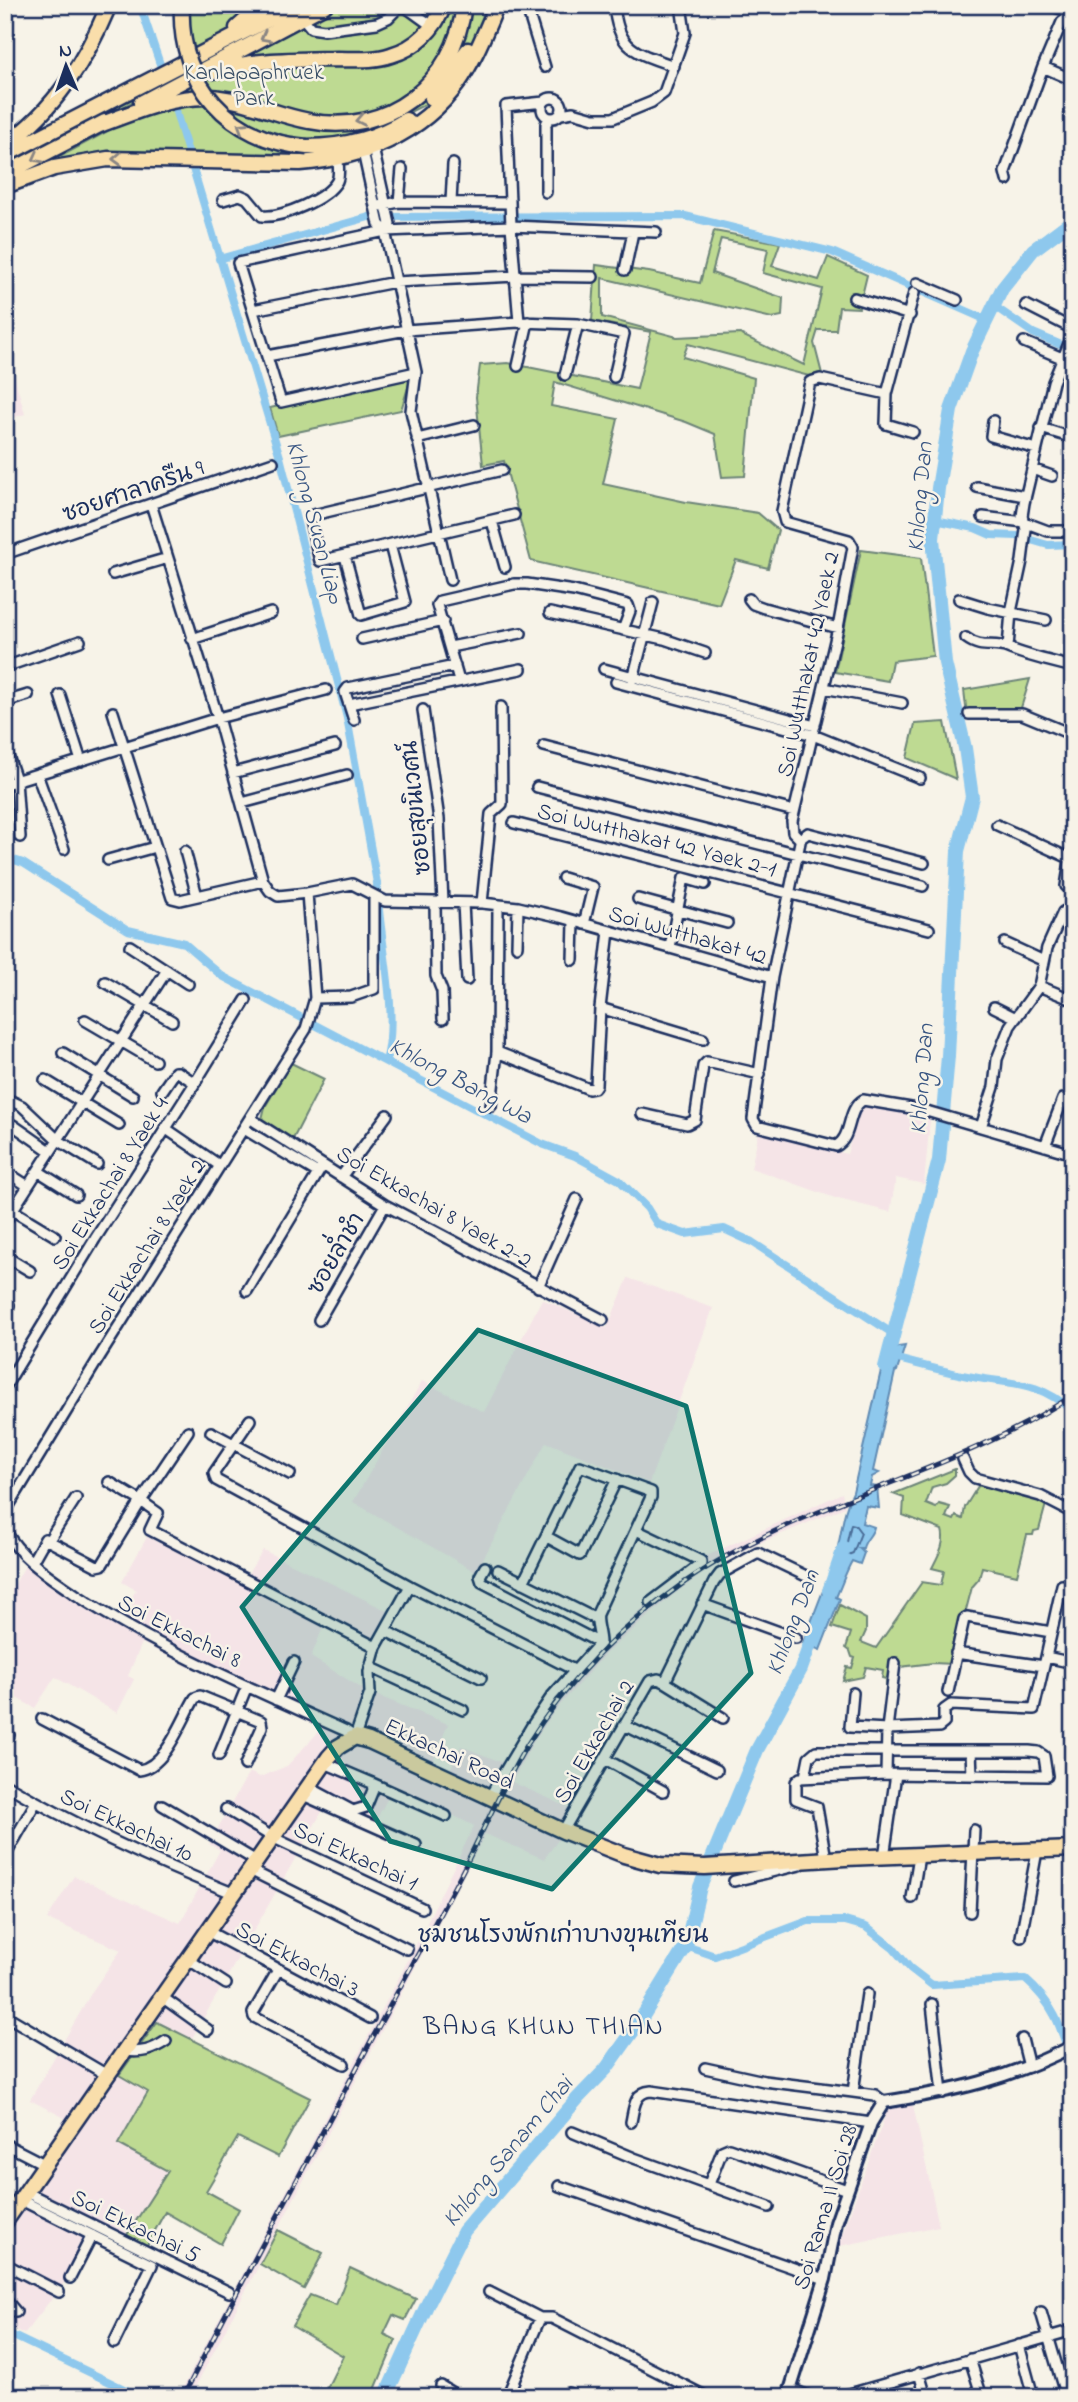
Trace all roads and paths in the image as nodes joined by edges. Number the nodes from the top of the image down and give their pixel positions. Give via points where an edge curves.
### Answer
1 (109, 5) edge
2 (182, 5) edge
3 (252, 5) edge
4 (263, 5) edge
5 (326, 5) edge
6 (402, 5) edge
7 (444, 5) edge
8 (464, 5) edge
9 (526, 5) edge
10 (614, 5) edge
11 (681, 5) edge
12 (1047, 5) edge
13 (496, 6) edge
14 (299, 11) edge
15 (1073, 13) edge
16 (428, 23) dead end
17 (199, 55) junction
18 (674, 66) junction
19 (545, 67) dead end
20 (1043, 67) junction
21 (1073, 80) edge
22 (173, 92) junction
23 (544, 102) junction
24 (561, 114) junction
25 (550, 118) junction
26 (5, 145) edge
27 (368, 150) junction
28 (5, 156) edge
29 (338, 159) junction
30 (453, 163) dead end
31 (402, 169) dead end
32 (5, 174) edge
33 (1007, 180) dead end
34 (5, 186) edge
35 (546, 192) dead end
36 (223, 200) dead end
37 (400, 202) junction
38 (451, 202) junction
39 (381, 209) junction
40 (510, 215) junction
41 (385, 227) junction
42 (633, 232) junction
43 (656, 232) dead end
44 (625, 270) dead end
45 (516, 276) junction
46 (593, 276) dead end
47 (395, 282) junction
48 (854, 298) dead end
49 (957, 300) dead end
50 (1026, 305) dead end
51 (253, 310) junction
52 (910, 315) junction
53 (524, 322) junction
54 (578, 324) junction
55 (406, 330) junction
56 (1024, 342) dead end
57 (1069, 343) edge
58 (267, 356) junction
59 (518, 366) dead end
60 (416, 372) junction
61 (565, 375) dead end
62 (614, 377) dead end
63 (887, 394) junction
64 (993, 421) dead end
65 (474, 425) dead end
66 (1041, 428) junction
67 (913, 432) dead end
68 (1073, 438) edge
69 (417, 439) junction
70 (1036, 449) junction
71 (273, 462) dead end
72 (502, 470) dead end
73 (1032, 470) junction
74 (1052, 476) dead end
75 (428, 487) junction
76 (977, 487) dead end
77 (1025, 496) junction
78 (151, 504) junction
79 (514, 515) dead end
80 (983, 517) dead end
81 (492, 521) junction
82 (1025, 526) junction
83 (1073, 531) edge
84 (439, 533) junction
85 (390, 545) junction
86 (5, 554) edge
87 (345, 556) junction
88 (168, 558) junction
89 (505, 567) dead end
90 (113, 574) dead end
91 (450, 580) dead end
92 (749, 598) dead end
93 (959, 599) dead end
94 (653, 602) dead end
95 (1011, 612) junction
96 (271, 613) dead end
97 (550, 613) dead end
98 (1046, 620) dead end
99 (443, 621) junction
100 (838, 628) junction
101 (624, 630) junction
102 (521, 633) dead end
103 (643, 635) junction
104 (966, 638) dead end
105 (192, 639) junction
106 (362, 639) dead end
107 (80, 642) dead end
108 (450, 647) junction
109 (1008, 648) junction
110 (705, 653) dead end
111 (455, 666) junction
112 (5, 667) edge
113 (1073, 667) edge
114 (521, 669) dead end
115 (604, 670) dead end
116 (633, 679) junction
117 (459, 681) junction
118 (616, 682) dead end
119 (824, 688) junction
120 (326, 690) dead end
121 (28, 695) dead end
122 (61, 695) dead end
123 (5, 702) edge
124 (902, 703) dead end
125 (349, 704) junction
126 (502, 707) dead end
127 (423, 710) dead end
128 (113, 712) dead end
129 (969, 713) dead end
130 (218, 718) junction
131 (354, 720) dead end
132 (814, 731) junction
133 (1073, 735) edge
134 (335, 746) dead end
135 (544, 746) dead end
136 (5, 747) edge
137 (123, 748) junction
138 (81, 761) junction
139 (233, 773) junction
140 (37, 774) junction
141 (347, 775) dead end
142 (920, 778) dead end
143 (16, 780) junction
144 (5, 784) edge
145 (537, 787) dead end
146 (242, 803) junction
147 (794, 811) junction
148 (514, 823) dead end
149 (997, 825) dead end
150 (20, 837) dead end
151 (800, 839) junction
152 (1073, 843) edge
153 (155, 847) junction
154 (64, 849) dead end
155 (185, 851) dead end
156 (797, 855) junction
157 (1069, 858) junction
158 (108, 860) dead end
159 (924, 863) dead end
160 (563, 878) dead end
161 (263, 881) junction
162 (705, 884) dead end
163 (923, 886) dead end
164 (1066, 886) dead end
165 (790, 892) junction
166 (307, 893) junction
167 (197, 896) junction
168 (378, 898) junction
169 (638, 899) dead end
170 (439, 903) junction
171 (463, 903) junction
172 (482, 903) junction
173 (498, 905) junction
174 (518, 907) junction
175 (1072, 907) edge
176 (677, 911) junction
177 (574, 920) junction
178 (727, 923) dead end
179 (584, 924) junction
180 (929, 929) dead end
181 (609, 930) junction
182 (1005, 943) dead end
183 (130, 946) dead end
184 (517, 946) dead end
185 (670, 947) junction
186 (573, 960) dead end
187 (1044, 961) junction
188 (167, 970) junction
189 (772, 977) junction
190 (467, 980) dead end
191 (105, 982) dead end
192 (188, 984) dead end
193 (1040, 986) junction
194 (315, 998) junction
195 (246, 1000) dead end
196 (1073, 1000) edge
197 (144, 1005) junction
198 (994, 1007) dead end
199 (600, 1008) junction
200 (1016, 1018) junction
201 (443, 1019) dead end
202 (85, 1020) dead end
203 (172, 1021) dead end
204 (703, 1039) dead end
205 (121, 1041) junction
206 (497, 1052) junction
207 (63, 1053) dead end
208 (155, 1061) dead end
209 (760, 1074) junction
210 (99, 1075) junction
211 (45, 1080) dead end
212 (195, 1083) junction
213 (162, 1091) dead end
214 (133, 1096) dead end
215 (5, 1098) edge
216 (1063, 1099) dead end
217 (82, 1102) junction
218 (491, 1106) dead end
219 (642, 1114) dead end
220 (387, 1115) dead end
221 (251, 1119) junction
222 (13, 1125) dead end
223 (119, 1125) dead end
224 (981, 1127) junction
225 (165, 1128) junction
226 (244, 1129) junction
227 (58, 1140) junction
228 (1045, 1146) junction
229 (50, 1151) junction
230 (1073, 1154) edge
231 (97, 1164) dead end
232 (219, 1165) junction
233 (320, 1169) junction
234 (5, 1171) edge
235 (38, 1171) junction
236 (341, 1177) junction
237 (28, 1186) junction
238 (76, 1195) dead end
239 (577, 1199) dead end
240 (385, 1205) junction
241 (12, 1210) junction
242 (6, 1221) edge
243 (55, 1236) dead end
244 (5, 1256) edge
245 (30, 1271) dead end
246 (538, 1287) junction
247 (247, 1291) dead end
248 (319, 1320) dead end
249 (603, 1320) dead end
250 (5, 1387) edge
251 (250, 1420) dead end
252 (188, 1431) dead end
253 (212, 1432) dead end
254 (235, 1445) junction
255 (963, 1459) dead end
256 (290, 1474) dead end
257 (617, 1479) junction
258 (109, 1482) dead end
259 (76, 1498) dead end
260 (141, 1501) junction
261 (5, 1512) edge
262 (1073, 1513) edge
263 (636, 1530) junction
264 (547, 1537) junction
265 (7, 1538) edge
266 (48, 1540) junction
267 (32, 1562) junction
268 (485, 1567) dead end
269 (498, 1570) dead end
270 (808, 1577) dead end
271 (523, 1583) junction
272 (410, 1586) junction
273 (1073, 1586) edge
274 (651, 1602) dead end
275 (702, 1604) junction
276 (596, 1619) junction
277 (386, 1630) junction
278 (1051, 1632) junction
279 (796, 1638) dead end
280 (600, 1643) junction
281 (376, 1647) junction
282 (956, 1653) junction
283 (1045, 1661) junction
284 (294, 1662) dead end
285 (1073, 1663) edge
286 (895, 1664) dead end
287 (370, 1667) junction
288 (576, 1671) junction
289 (481, 1678) dead end
290 (665, 1682) junction
291 (247, 1686) junction
292 (948, 1692) dead end
293 (853, 1693) dead end
294 (276, 1700) junction
295 (237, 1710) junction
296 (463, 1710) dead end
297 (723, 1718) dead end
298 (42, 1719) dead end
299 (624, 1725) junction
300 (887, 1729) junction
301 (355, 1737) junction
302 (886, 1751) junction
303 (971, 1751) junction
304 (219, 1755) dead end
305 (605, 1759) junction
306 (325, 1763) junction
307 (245, 1765) dead end
308 (718, 1770) dead end
309 (891, 1774) junction
310 (972, 1775) junction
311 (805, 1777) junction
312 (372, 1783) junction
313 (5, 1784) edge
314 (307, 1791) junction
315 (663, 1791) dead end
316 (490, 1796) junction
317 (36, 1801) junction
318 (162, 1805) dead end
319 (226, 1809) dead end
320 (446, 1816) dead end
321 (974, 1830) dead end
322 (563, 1831) junction
323 (274, 1838) junction
324 (416, 1845) dead end
325 (1073, 1849) edge
326 (1037, 1851) junction
327 (973, 1854) junction
328 (5, 1856) edge
329 (919, 1856) junction
330 (884, 1857) junction
331 (826, 1859) junction
332 (807, 1860) junction
333 (255, 1867) junction
334 (734, 1881) dead end
335 (235, 1894) junction
336 (912, 1898) dead end
337 (422, 1908) dead end
338 (970, 1912) dead end
339 (209, 1933) junction
340 (1021, 1937) dead end
341 (407, 1949) dead end
342 (189, 1960) junction
343 (278, 1970) junction
344 (226, 1984) dead end
345 (867, 1994) dead end
346 (162, 1997) junction
347 (932, 2004) dead end
348 (5, 2015) edge
349 (370, 2018) dead end
350 (208, 2030) dead end
351 (1022, 2039) dead end
352 (166, 2041) dead end
353 (1073, 2046) edge
354 (124, 2051) junction
355 (344, 2064) dead end
356 (1029, 2067) junction
357 (705, 2068) dead end
358 (107, 2075) junction
359 (853, 2092) junction
360 (942, 2092) junction
361 (884, 2102) junction
362 (631, 2122) dead end
363 (871, 2123) junction
364 (572, 2132) dead end
365 (5, 2144) edge
366 (46, 2165) junction
367 (709, 2184) junction
368 (559, 2186) dead end
369 (847, 2190) junction
370 (24, 2196) junction
371 (769, 2207) dead end
372 (5, 2222) edge
373 (92, 2235) junction
374 (5, 2264) edge
375 (70, 2278) dead end
376 (825, 2279) junction
377 (59, 2292) dead end
378 (229, 2292) dead end
379 (489, 2292) dead end
380 (5, 2299) edge
381 (16, 2312) dead end
382 (1041, 2312) dead end
383 (540, 2318) junction
384 (1073, 2330) edge
385 (1048, 2337) junction
386 (114, 2343) dead end
387 (1019, 2346) junction
388 (970, 2359) junction
389 (919, 2373) junction
390 (441, 2386) dead end
391 (872, 2392) edge
392 (568, 2393) dead end
393 (789, 2395) edge
394 (1033, 2396) edge
395 (459, 2397) edge
396 (507, 2397) edge
397 (579, 2397) edge
398 (708, 2397) edge
399 (811, 2397) edge
400 (839, 2397) edge
401 (926, 2397) edge
402 (982, 2397) edge
403 (1066, 2397) edge

1 - 26 main road via 64,88
13 -> 2 main road, bridge via 445,84 414,114 363,140 307,147 256,135 214,104 189,62
3 - 17 main road
4 - 17 main road
5 - 14 main road
6 - 14 street via 377,23 324,30 311,28
6 - 16 street
7 - 22 main road via 426,34 400,52 377,58 248,63
8 -> 22 main road via 460,31 440,71 422,92 376,116 330,123 295,118 238,100
9 - 19 street
10 - 18 street via 621,38 637,52
11 - 18 street via 685,33
12 - 15 street
13 - 27 main road via 476,53 446,97 420,121
14 - 17 main road
14 -> 22 main road
15 - 20 street via 1062,22
17 - 28 main road
18 - 24 street via 664,93 635,110 613,118
20 - 21 street
20 - 33 street via 1005,172
22 -> 32 main road
23 - 24 street via 556,99 563,107
23 - 25 street via 542,112
23 - 40 street via 506,106
24 - 25 street
25 - 35 street via 546,124
27 - 29 main road
27 - 39 street
29 -> 34 main road via 300,163 108,159 54,167
29 - 36 street via 337,181 331,188 274,217 262,216 240,195
30 - 38 street
31 - 37 street
37 - 38 street
37 - 39 street
38 - 40 street
39 - 41 street
40 - 41 street
40 - 42 street
40 - 45 street
41 - 47 street
41 - 51 street via 238,263
42 - 43 street
42 - 44 street
45 - 46 street
45 - 47 street
45 - 53 street
47 - 51 street
47 - 55 street
48 - 52 street
49 - 52 street via 916,288
50 - 57 street
51 - 58 street
52 - 63 street
53 - 54 street
53 - 55 street
53 - 59 street
54 - 61 street
54 - 62 street via 624,334
55 - 58 street
55 - 60 street
56 - 57 street
57 - 66 street
58 - 60 street via 281,402
60 - 69 street via 411,411
63 - 67 street via 886,424
63 - 100 street, Soi Wutthakat 42 Yaek 2 via 820,379 810,382 787,485 782,511 785,522 852,543
64 - 70 street via 991,436
65 - 69 street
66 - 68 street
66 - 70 street
69 - 75 street
70 - 73 street
71 - 78 street, ซอยศาลาครืน 9
72 - 75 street
73 - 74 street
73 - 77 street
75 - 84 street
75 - 87 street via 309,516 320,561
76 - 77 street
77 - 82 street
78 - 86 street, ซอยศาลาครืน 9
78 - 88 street
79 - 81 street
80 - 82 street
81 - 84 street
81 - 89 street
82 - 83 street
82 - 95 street
84 - 85 street
84 - 91 street
85 - 87 street
85 - 87 street via 405,602 361,615
88 - 90 street
88 - 105 street
92 - 100 street via 764,608
93 - 95 street
94 - 103 street
95 - 98 street
95 - 109 street
96 - 105 street
97 - 101 street
99 - 101 street via 437,605 440,601 527,584 628,605
99 - 106 street
99 - 108 street
100 - 119 street, Soi Wutthakat 42 Yaek 2
101 - 103 street
102 - 108 street
103 - 110 street
103 - 116 street
104 - 109 street via 979,645
105 - 130 street
107 - 112 street
108 - 111 street
109 - 113 street
111 - 117 street
111 - 125 street via 348,688
114 - 117 street
115 - 116 street
116 - 132 street
117 - 125 street
118 - 132 street
119 - 124 street
119 - 132 street, Soi Wutthakat 42 Yaek 2
120 - 130 street
121 - 123 street
122 - 138 street
125 - 131 street
126 - 172 street via 502,804 491,814
127 - 170 street, ซอยสุขนิเวศน์ via 439,818
128 - 137 street
129 - 133 street via 1022,714
130 - 137 street
130 - 139 street
132 - 142 street
132 - 147 street, Soi Wutthakat 42 Yaek 2
134 - 139 street
135 - 147 street
136 - 143 street
137 - 138 street
137 - 153 street
138 - 140 street
139 - 146 street
140 - 143 street
140 - 154 street
141 - 146 street
143 - 144 street
143 - 150 street
145 - 156 street
146 - 161 street
147 - 151 street, Soi Wutthakat 42 Yaek 2 via 793,832
148 - 165 street, Soi Wutthakat 42 Yaek 2-1
149 - 157 street
151 - 156 street, Soi Wutthakat 42 Yaek 2
151 - 159 street via 808,833
152 - 157 street
153 - 158 street
153 - 167 street via 172,898
155 - 167 street
156 - 163 street
156 - 165 street, Soi Wutthakat 42 Yaek 2
157 - 164 street
160 - 179 street via 593,887
161 - 166 street, Soi Wutthakat 42 via 278,896
161 - 167 street
162 - 176 street via 684,878
165 - 180 street, Soi Wutthakat 42 Yaek 2-1
165 - 189 street, Soi Wutthakat 42 Yaek 2
166 - 168 street, Soi Wutthakat 42 via 352,884
166 - 194 street, Soi Ekkachai 8 Yaek 2
168 - 170 street, Soi Wutthakat 42
168 - 194 street via 374,989 351,997
169 - 176 street
170 - 171 street, Soi Wutthakat 42
170 - 201 street, ซอยสุขนิเวศน์ via 436,976 442,991
171 - 172 street, Soi Wutthakat 42
171 - 190 street
172 - 173 street, Soi Wutthakat 42
173 - 174 street, Soi Wutthakat 42
173 - 206 street
174 - 177 street, Soi Wutthakat 42
174 - 184 street
175 - 187 street via 1063,912
176 - 178 street
176 - 185 street
177 - 179 street, Soi Wutthakat 42
177 - 186 street
179 - 181 street, Soi Wutthakat 42
181 - 185 street, Soi Wutthakat 42
181 - 199 street
182 - 187 street
183 - 188 street
185 - 189 street, Soi Wutthakat 42
187 - 193 street
188 - 192 street
188 - 197 street
189 - 209 street, Soi Wutthakat 42
191 - 197 street
193 - 196 street
193 - 200 street
194 - 221 street, Soi Ekkachai 8 Yaek 2 via 306,1029
195 - 212 street, Soi Ekkachai 8 Yaek 4
197 - 203 street
197 - 205 street
198 - 200 street
199 - 204 street
199 - 206 street via 596,1085 590,1089
200 - 224 street via 997,1059
202 - 205 street
205 - 208 street
205 - 210 street
206 - 218 street
207 - 210 street
209 - 219 street via 707,1062 695,1121 687,1124
209 - 224 street, Soi Wutthakat 42 via 753,1119 757,1126 836,1146 843,1142 855,1106 863,1100 923,1110
210 - 214 street
210 - 217 street
211 - 217 street
212 - 213 street via 175,1072
212 - 225 street, Soi Ekkachai 8 Yaek 4
215 - 227 street via 22,1106
216 - 228 street
217 - 223 street
217 - 227 street
220 - 236 street
221 - 226 street, Soi Ekkachai 8 Yaek 2
221 - 233 street, Soi Ekkachai 8 Yaek 2-2
222 - 229 street
224 - 228 street, Soi Wutthakat 42
225 - 232 street
225 - 250 street, Soi Ekkachai 8 Yaek 4
226 - 232 street, Soi Ekkachai 8 Yaek 2
226 - 233 street
227 - 229 street
227 - 231 street
228 - 230 street, Soi Wutthakat 42
229 - 235 street
232 - 261 street, Soi Ekkachai 8 Yaek 2
233 - 236 street, Soi Ekkachai 8 Yaek 2-2
233 - 247 street
234 - 237 street
235 - 237 street
235 - 238 street
236 - 240 street, Soi Ekkachai 8 Yaek 2-2
237 - 241 street
239 - 246 street
240 - 246 street, Soi Ekkachai 8 Yaek 2-2
240 - 248 street, ซอยล่ำชำ
241 - 242 street
241 - 243 street
244 - 245 street
246 - 249 street, Soi Ekkachai 8 Yaek 2-2
251 - 254 street
252 - 260 street
253 - 254 street
254 - 256 street
254 - 272 street via 214,1473 216,1480
255 - 262 street via 975,1478 1040,1496
257 - 263 street via 651,1492
257 - 264 street via 580,1466
257 - 264 street via 580,1555
258 - 260 street
259 - 266 street
260 - 266 street via 102,1565
260 - 281 street via 158,1513 151,1531
263 - 274 street via 701,1561
263 - 276 street
264 - 271 street
265 - 267 street, Soi Ekkachai 8
266 - 267 street via 43,1539
267 - 291 street, Soi Ekkachai 8 via 117,1621
268 - 280 street via 482,1582
269 - 271 street
270 - 275 street, Soi Ekkachai 2 via 758,1553 720,1574
271 - 276 street
272 - 277 street
272 - 288 street
273 - 278 street via 1062,1585
275 - 279 street
275 - 290 street, Soi Ekkachai 2
276 - 280 street
277 - 281 street
277 - 289 street
278 - 282 street via 967,1617
278 - 283 street
280 - 288 street
281 - 287 street
282 - 283 street
282 - 292 street
283 - 285 street
283 - 300 street via 1034,1709 951,1705 944,1710 942,1726
284 - 294 street
286 - 300 street
287 - 296 street
287 - 301 street via 370,1693
288 - 316 street via 552,1696
290 - 297 street
290 - 299 street, Soi Ekkachai 2 via 650,1681
291 - 294 street, Soi Ekkachai 8
291 - 295 street
293 - 300 street via 850,1727
294 - 301 street, Soi Ekkachai 8
295 - 298 street via 197,1696 154,1765 139,1770
295 - 304 street
295 - 307 street via 258,1719 262,1727
299 - 305 street, Soi Ekkachai 2
299 - 308 street
300 - 302 street
301 - 306 main road, Ekkachai Road via 338,1747
301 - 316 main road, Ekkachai Road
302 - 303 street
302 - 309 street
302 - 311 street via 816,1751 809,1758
303 - 310 street
303 - 310 street via 1038,1752 1044,1756 1047,1776
305 - 315 street
305 - 322 street, Soi Ekkachai 2
306 - 312 street
306 - 314 main road, Ekkachai Road
309 - 310 street
309 - 311 street
309 - 330 street
311 - 331 street via 796,1782 796,1799 817,1807
312 - 314 street via 366,1807 360,1811
312 - 320 street
313 - 317 street, Soi Ekkachai 10
314 - 323 main road, Ekkachai Road
314 - 324 street
316 - 322 main road, Ekkachai Road
317 - 328 street
317 - 335 street, Soi Ekkachai 10 via 150,1860
318 - 333 street
319 - 323 street, Soi Ekkachai 1
321 - 327 street
322 - 332 main road, Ekkachai Road via 660,1865
323 - 333 main road, Ekkachai Road
323 - 337 street, Soi Ekkachai 1
325 - 326 main road, Ekkachai Road
326 - 327 main road, Ekkachai Road
326 - 340 street
327 - 329 main road, Ekkachai Road
327 - 338 street
329 - 330 main road, Ekkachai Road
329 - 336 street
330 - 331 main road, Ekkachai Road
331 - 332 main road, Ekkachai Road
332 - 334 street via 786,1870
333 - 335 main road, Ekkachai Road
333 - 341 street
335 - 339 main road, Ekkachai Road
339 - 342 main road, Ekkachai Road
339 - 343 street, Soi Ekkachai 3
342 - 344 street
342 - 346 main road, Ekkachai Road
343 - 349 street, Soi Ekkachai 3
343 - 355 street via 254,2017
345 - 359 street
346 - 350 street
346 - 354 main road, Ekkachai Road
347 - 360 street
348 - 358 street
351 - 356 street
352 - 354 street via 141,2053
353 - 356 street
354 - 358 main road, Ekkachai Road
356 - 360 street
357 - 359 street
358 - 366 main road, Ekkachai Road
359 - 361 street via 875,2095
360 - 361 street
361 - 363 street, Soi Rama II Soi 28
362 - 363 street via 637,2096 651,2091
363 - 369 street, Soi Rama II Soi 28
364 - 367 street
365 - 366 street
366 - 370 main road, Ekkachai Road
367 - 369 street via 722,2151 729,2148
367 - 371 street
368 - 376 street
369 - 376 street, Soi Rama II Soi 28
370 - 372 main road, Ekkachai Road
370 - 373 street
370 - 378 street, Soi Ekkachai 5
373 - 375 street
373 - 386 street via 152,2265
374 - 377 street
376 - 393 street, Soi Rama II Soi 28
379 - 383 street
380 - 381 street
382 - 385 street
383 - 396 street
383 - 398 street via 552,2318
384 - 385 street
385 - 387 street
385 - 403 street
387 - 388 street
387 - 394 street
388 - 389 street
388 - 402 street
389 - 391 street
389 - 401 street
390 - 395 street
391 - 400 street
392 - 397 street
393 - 399 street

